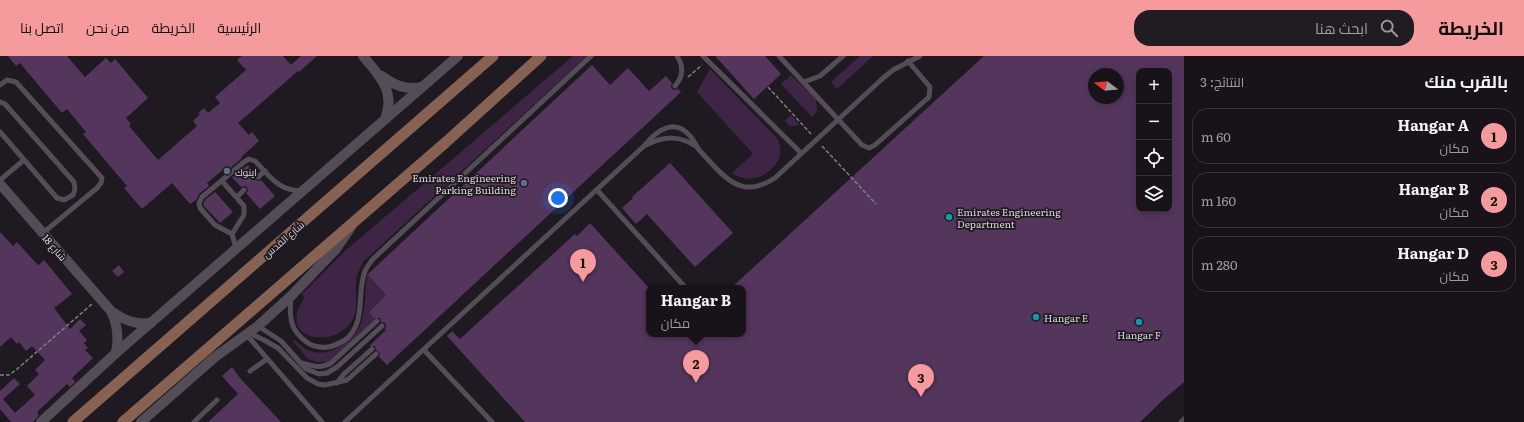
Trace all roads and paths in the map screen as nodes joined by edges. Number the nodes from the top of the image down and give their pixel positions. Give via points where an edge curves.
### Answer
1 (363, 56) edge
2 (458, 56) edge
3 (493, 56) edge
4 (541, 56) edge
5 (591, 56) edge
6 (677, 56) edge
7 (779, 56) edge
8 (843, 56) edge
9 (920, 56) edge
10 (704, 59) edge
11 (908, 61) junction
12 (379, 74) junction
13 (688, 77) dead end
14 (804, 82) junction
15 (0, 85) edge
16 (675, 86) dead end
17 (422, 87) junction
18 (0, 98) edge
19 (2, 103) edge
20 (838, 119) junction
21 (384, 120) junction
22 (0, 132) edge
23 (644, 146) junction
24 (697, 147) junction
25 (801, 153) junction
26 (24, 160) junction
27 (265, 171) junction
28 (258, 177) dead end
29 (0, 180) edge
30 (222, 181) junction
31 (0, 184) edge
32 (244, 190) dead end
33 (597, 190) junction
34 (303, 191) junction
35 (237, 197) junction
36 (356, 219) junction
37 (43, 233) junction
38 (232, 234) junction
39 (236, 249) junction
40 (683, 285) edge
41 (291, 296) junction
42 (99, 298) junction
43 (111, 311) junction
44 (377, 321) dead end
45 (151, 323) junction
46 (258, 326) junction
47 (382, 326) dead end
48 (247, 334) junction
49 (372, 349) dead end
50 (424, 350) junction
51 (116, 354) junction
52 (376, 354) dead end
53 (267, 359) junction
54 (301, 362) junction
55 (250, 372) dead end
56 (0, 375) edge
57 (337, 383) junction
58 (218, 400) dead end
59 (1184, 419) edge
60 (41, 422) edge
61 (72, 422) edge
62 (123, 422) edge
63 (141, 422) edge
64 (194, 422) edge
65 (322, 422) edge
66 (345, 422) edge
67 (492, 422) edge
68 (1181, 422) edge

1 - 12 street
2 - 17 street
3 - 61 main road, شارع القدس
4 - 36 main road
5 - 41 lane via 373,259 362,279 357,324 348,338 333,347 316,347 307,343 294,330 290,308
6 - 16 lane via 682,75
7 - 14 lane
8 - 14 lane via 820,76
9 - 11 lane
10 - 13 path
10 - 25 lane
11 - 20 lane via 882,79
11 - 20 lane via 930,87 929,97 875,145 865,147
12 - 17 street via 397,86 412,89
12 - 21 street via 389,97
14 - 20 lane
15 - 37 lane via 7,80 16,82 102,178 102,183 97,188
17 - 21 street
18 - 19 lane
19 - 26 lane via 74,182 73,195 64,200 57,198
20 - 25 lane
21 - 34 street
22 - 26 lane
23 - 24 lane via 655,140 673,138 682,139
23 - 24 lane via 654,134 672,127 689,135
23 - 33 lane
24 - 25 lane via 722,175 732,183 744,187 765,184
26 - 29 lane
27 - 28 lane
27 - 30 lane via 249,159
27 - 34 lane via 282,188
30 - 35 lane
30 - 38 lane via 202,197 199,206 216,226
31 - 37 street, شارع 18
32 - 35 lane
33 - 40 lane
33 - 50 lane
34 - 39 street
35 - 38 lane via 245,210
36 - 41 street via 336,249
36 - 62 main road
37 - 42 street, شارع 18
38 - 39 lane
39 - 45 street
41 - 46 street
42 - 43 street, شارع 18
42 - 56 path via 16,370 9,375
43 - 45 street, شارع 18 via 128,321
43 - 51 street, شارع 18 via 117,325
44 - 54 lane via 327,366 317,367
45 - 51 street
46 - 48 street
46 - 54 lane via 281,341
47 - 54 lane via 328,373 314,373 306,369
48 - 53 lane
48 - 57 lane via 278,348 312,382 325,385
48 - 63 street via 215,357
49 - 57 lane
50 - 66 lane
50 - 67 lane
51 - 60 street
52 - 57 lane via 351,377
53 - 55 lane
53 - 65 lane
58 - 64 lane
59 - 68 lane

